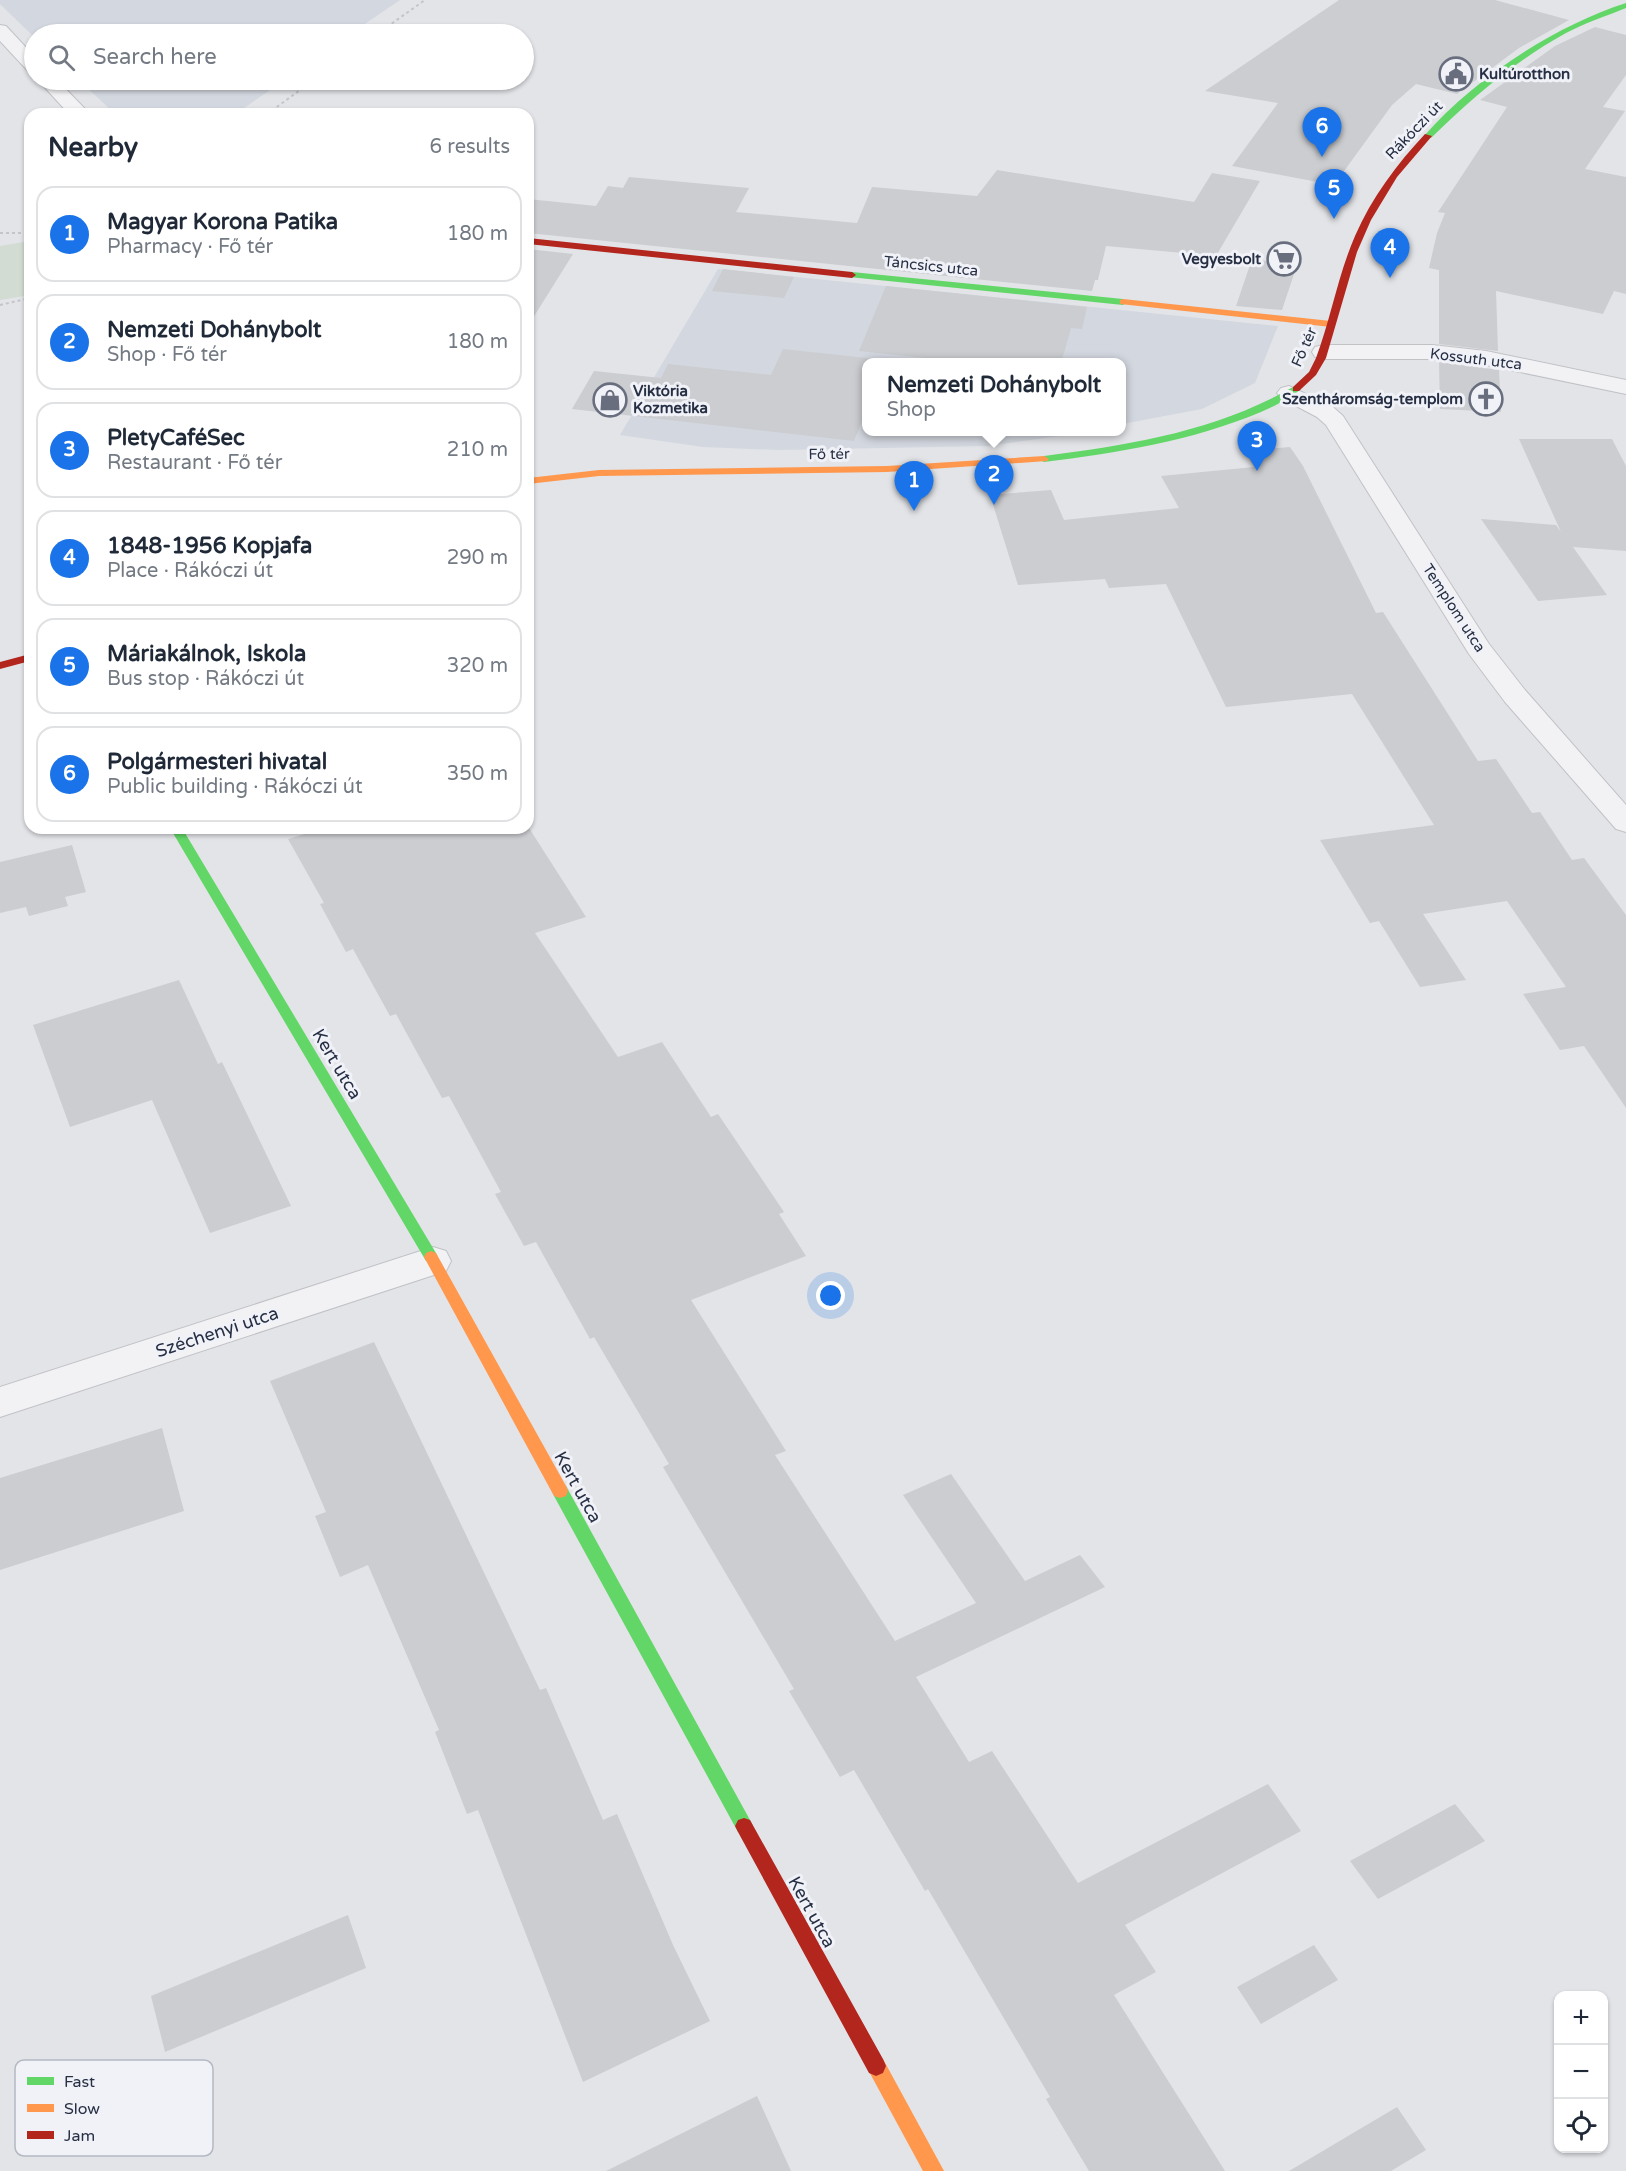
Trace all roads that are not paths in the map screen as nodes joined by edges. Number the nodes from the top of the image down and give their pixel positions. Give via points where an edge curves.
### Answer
1 (1626, 5) edge
2 (0, 30) edge
3 (24, 55) edge
4 (57, 90) edge
5 (74, 108) edge
6 (534, 242) edge
7 (1331, 324) junction
8 (1323, 352) junction
9 (1626, 387) edge
10 (1289, 393) junction
11 (534, 480) edge
12 (24, 659) edge
13 (0, 666) edge
14 (1626, 823) edge
15 (180, 834) edge
16 (433, 1261) junction
17 (0, 1402) edge
18 (934, 2171) edge

1 - 7 street, Rákóczi út via 1552,38 1474,94 1414,151 1374,204 1354,249
2 - 3 street
4 - 5 street
6 - 7 street, Táncsics utca
7 - 8 street, Fő tér
8 - 9 street, Kossuth utca via 1432,352 1486,358
8 - 10 street, Fő tér via 1307,381
10 - 11 street, Fő tér via 1260,410 1186,433 1132,446 1027,462
10 - 14 street, Templom utca via 1335,421 1478,648
12 - 13 street
15 - 16 street, Kert utca
16 - 17 street, Széchenyi utca
16 - 18 street, Kert utca

